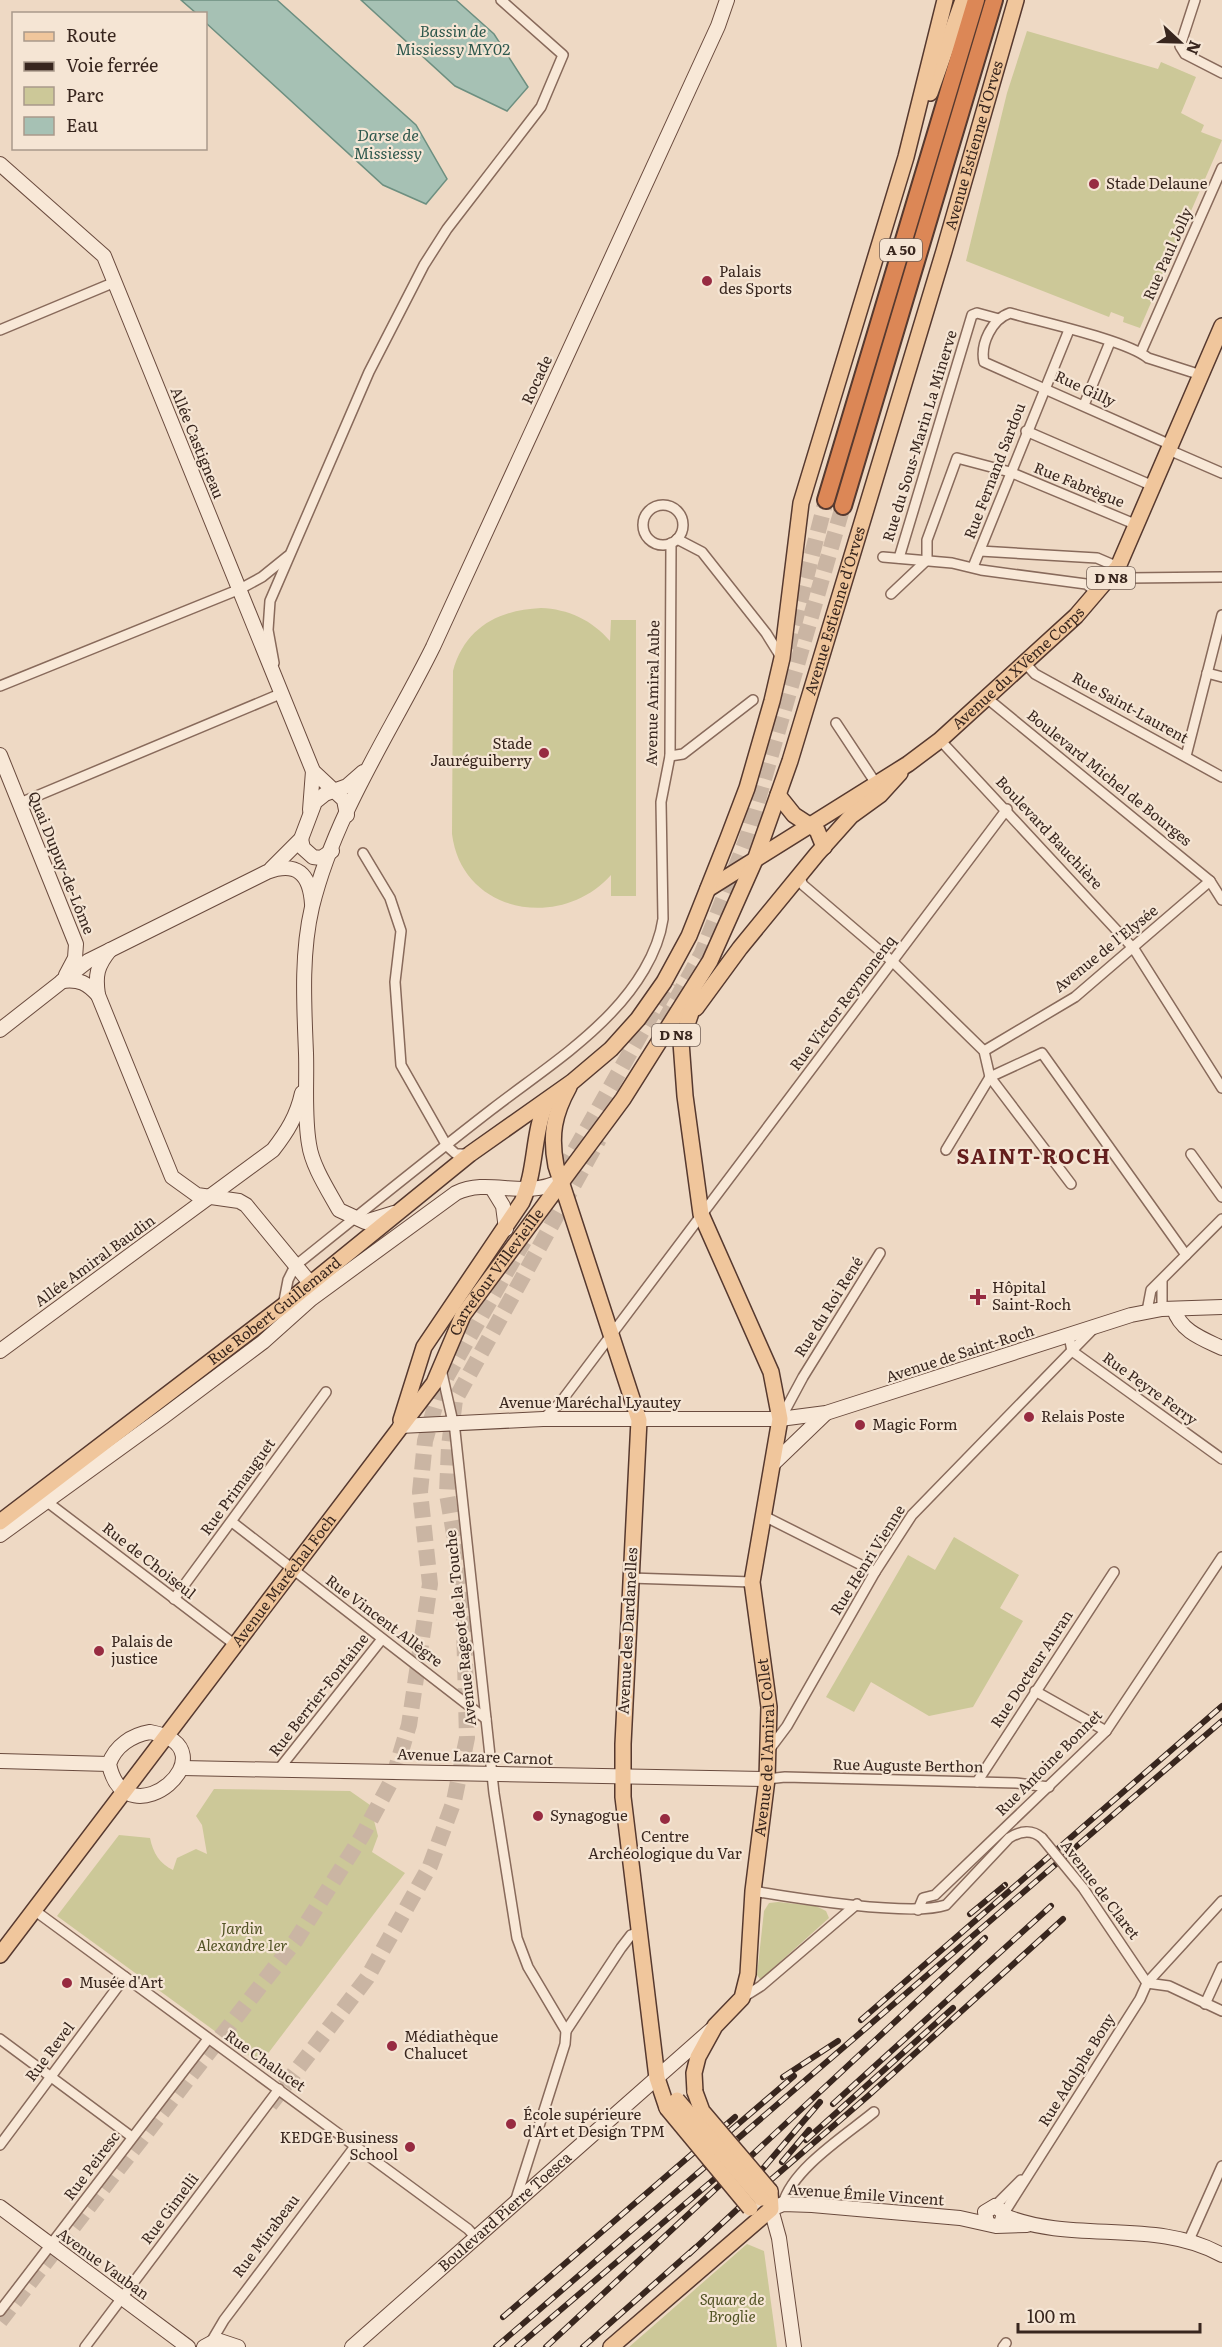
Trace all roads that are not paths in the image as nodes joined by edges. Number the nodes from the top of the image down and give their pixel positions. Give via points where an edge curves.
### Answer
1 (501, 0) edge
2 (727, 0) edge
3 (945, 0) edge
4 (963, 0) edge
5 (976, 0) edge
6 (994, 0) edge
7 (1016, 0) edge
8 (1195, 0) edge
9 (1222, 73) edge
10 (906, 157) junction
11 (0, 164) edge
12 (1222, 168) edge
13 (115, 282) junction
14 (999, 319) junction
15 (1222, 326) edge
16 (0, 330) edge
17 (1068, 330) junction
18 (1110, 342) junction
19 (1141, 352) junction
20 (1201, 375) junction
21 (1044, 386) junction
22 (1084, 405) junction
23 (1026, 431) junction
24 (1170, 447) junction
25 (1010, 472) junction
26 (1222, 473) edge
27 (1153, 486) junction
28 (826, 500) tunnel mouth
29 (843, 506) tunnel mouth
30 (1137, 525) junction
31 (674, 541) junction
32 (980, 551) junction
33 (290, 554) junction
34 (883, 557) dead end
35 (899, 558) junction
36 (927, 560) junction
37 (973, 567) junction
38 (1117, 570) junction
39 (1222, 578) edge
40 (238, 589) junction
41 (1098, 593) junction
42 (891, 594) dead end
43 (1222, 615) edge
44 (782, 658) junction
45 (1025, 663) junction
46 (1207, 673) junction
47 (1222, 677) edge
48 (0, 686) edge
49 (280, 694) junction
50 (988, 699) junction
51 (753, 700) dead end
52 (836, 723) dead end
53 (940, 740) junction
54 (0, 755) edge
55 (670, 756) junction
56 (1186, 756) junction
57 (908, 764) junction
58 (366, 768) junction
59 (313, 771) junction
60 (1222, 777) edge
61 (875, 782) junction
62 (335, 792) junction
63 (778, 795) junction
64 (20, 803) junction
65 (1007, 809) junction
66 (310, 810) junction
67 (347, 815) junction
68 (811, 826) junction
69 (300, 838) junction
70 (824, 847) junction
71 (332, 851) junction
72 (363, 854) dead end
73 (755, 860) junction
74 (267, 872) junction
75 (799, 876) junction
76 (1210, 881) junction
77 (708, 889) junction
78 (1222, 900) edge
79 (312, 907) junction
80 (76, 944) junction
81 (1134, 949) junction
82 (110, 950) junction
83 (710, 961) junction
84 (893, 962) junction
85 (85, 963) junction
86 (62, 981) junction
87 (98, 996) junction
88 (687, 1019) junction
89 (0, 1030) edge
90 (984, 1051) junction
91 (306, 1076) junction
92 (990, 1077) junction
93 (572, 1082) junction
94 (1222, 1088) edge
95 (548, 1099) junction
96 (623, 1099) junction
97 (447, 1146) junction
98 (946, 1150) dead end
99 (1191, 1154) dead end
100 (470, 1155) junction
101 (561, 1181) junction
102 (1071, 1184) dead end
103 (492, 1188) junction
104 (527, 1191) junction
105 (1222, 1197) edge
106 (210, 1198) junction
107 (394, 1214) junction
108 (701, 1214) junction
109 (354, 1218) junction
110 (1222, 1219) edge
111 (506, 1229) junction
112 (880, 1253) dead end
113 (1186, 1255) junction
114 (295, 1266) junction
115 (1162, 1281) junction
116 (311, 1282) junction
117 (332, 1284) junction
118 (283, 1306) junction
119 (1222, 1307) edge
120 (1168, 1309) junction
121 (1148, 1311) junction
122 (1095, 1328) junction
123 (1069, 1336) junction
124 (610, 1337) junction
125 (1222, 1348) edge
126 (0, 1351) edge
127 (1072, 1352) junction
128 (440, 1368) junction
129 (326, 1392) dead end
130 (826, 1413) junction
131 (543, 1419) junction
132 (780, 1419) junction
133 (639, 1420) junction
134 (454, 1422) junction
135 (400, 1426) junction
136 (1222, 1459) edge
137 (773, 1464) junction
138 (48, 1493) junction
139 (764, 1516) junction
140 (0, 1522) edge
141 (232, 1522) junction
142 (0, 1535) edge
143 (1222, 1557) edge
144 (291, 1569) junction
145 (875, 1572) junction
146 (1114, 1572) dead end
147 (630, 1578) junction
148 (752, 1582) junction
149 (174, 1599) junction
150 (382, 1639) junction
151 (234, 1644) junction
152 (1035, 1691) junction
153 (486, 1719) junction
154 (1106, 1731) junction
155 (165, 1736) junction
156 (768, 1752) junction
157 (0, 1761) edge
158 (109, 1764) junction
159 (182, 1768) junction
160 (279, 1769) junction
161 (492, 1773) junction
162 (623, 1778) junction
163 (767, 1779) junction
164 (977, 1782) junction
165 (1048, 1787) junction
166 (125, 1790) junction
167 (753, 1891) junction
168 (1222, 1901) edge
169 (857, 1904) junction
170 (34, 1910) junction
171 (918, 1910) junction
172 (639, 1932) junction
173 (0, 1955) edge
174 (1222, 1967) edge
175 (125, 1977) junction
176 (1147, 1983) junction
177 (742, 1998) junction
178 (1205, 2004) junction
179 (1222, 2011) edge
180 (715, 2026) junction
181 (566, 2031) junction
182 (0, 2039) edge
183 (208, 2039) junction
184 (50, 2077) junction
185 (660, 2085) junction
186 (279, 2089) junction
187 (874, 2112) dead end
188 (132, 2137) junction
189 (0, 2145) edge
190 (356, 2145) junction
191 (1222, 2166) edge
192 (767, 2202) junction
193 (514, 2205) junction
194 (0, 2207) edge
195 (996, 2215) junction
196 (477, 2239) junction
197 (1189, 2240) junction
198 (51, 2247) junction
199 (1222, 2254) edge
200 (122, 2298) junction
201 (0, 2311) edge
202 (208, 2345) edge
203 (86, 2347) edge
204 (188, 2347) edge
205 (238, 2347) edge
206 (352, 2347) edge
207 (611, 2347) edge
208 (794, 2347) edge

1 - 33 street via 563,55 542,107 447,229 424,265 369,372
2 - 58 street, Rocade via 433,647
3 - 10 main road
4 - 10 main road
5 - 28 highway, A 50
6 - 29 highway, A 50
7 - 63 main road, Avenue Estienne d'Orves
8 - 9 street via 1180,46 1185,54
10 - 44 main road via 801,503
11 - 13 street, Allée Castigneau via 104,256
12 - 19 street, Rue Paul Jolly
13 - 16 street
13 - 40 street, Allée Castigneau
14 - 17 street via 1010,313
14 - 21 street, Rue Gilly via 985,345 984,362
14 - 35 street, Rue du Sous-Marin La Minerve via 972,315
15 - 20 main road, Avenue du XVème Corps / D N8
17 - 18 street
17 - 21 street, Rue Fernand Sardou
18 - 19 street
18 - 22 street
19 - 20 street via 1148,358
20 - 24 main road, Avenue du XVème Corps / D N8
21 - 22 street, Rue Gilly
21 - 23 street, Rue Fernand Sardou
22 - 24 street, Rue Gilly
23 - 25 street, Rue Fernand Sardou
23 - 27 street
24 - 26 street, Rue Gilly
24 - 27 main road, Avenue du XVème Corps / D N8
25 - 30 street, Rue Fabrègue
25 - 32 street, Rue Fernand Sardou
25 - 36 street, Rue Fabrègue via 957,458 927,540
27 - 30 main road, Avenue du XVème Corps / D N8
30 - 38 main road, Avenue du XVème Corps / D N8
31 - 31 street via 682,527 676,510 661,505 651,509 643,523 645,535 655,543
31 - 44 street via 702,552
31 - 55 street, Avenue Amiral Aube
32 - 37 street, Rue Fernand Sardou
32 - 38 street via 1097,558
33 - 40 street via 262,577
33 - 49 street via 270,601 268,630
34 - 35 street
35 - 36 street
36 - 37 street
36 - 42 street
37 - 41 street via 1086,584
38 - 39 street via 1128,578
38 - 41 main road, Avenue du XVème Corps / D N8
40 - 48 street
40 - 49 street, Allée Castigneau
41 - 45 main road, Avenue du XVème Corps / D N8
43 - 46 street
44 - 77 main road via 747,788
45 - 50 main road, Avenue du XVème Corps / D N8
45 - 56 street, Rue Saint-Laurent via 1035,674
46 - 47 street
46 - 56 street
49 - 59 street, Allée Castigneau
49 - 64 street
50 - 53 main road, Avenue du XVème Corps / D N8
50 - 76 street, Boulevard Michel de Bourges
51 - 55 street via 682,754
52 - 61 street
53 - 57 main road, Avenue du XVème Corps / D N8
53 - 65 street, Boulevard Bauchière
54 - 64 street, Quai Dupuy-de-Lôme
55 - 97 street, Avenue Amiral Aube via 661,802 661,935 640,977 611,1013 542,1073
56 - 60 street, Rue Saint-Laurent
57 - 61 main road, Avenue du XVème Corps / D N8
57 - 70 main road, D N8 via 880,795 851,816
58 - 62 street
58 - 67 street
59 - 62 street
59 - 66 street
61 - 68 main road, Avenue du XVème Corps / D N8
62 - 66 street via 320,798
62 - 67 street via 344,800
63 - 68 main road via 794,815
63 - 73 main road, Avenue Estienne d'Orves
64 - 80 street, Quai Dupuy-de-Lôme
65 - 81 street, Boulevard Bauchière
65 - 84 street, Rue Victor Reymonenq
66 - 69 street
67 - 71 street
68 - 70 main road via 820,834
68 - 73 main road, D N8
69 - 71 street via 303,848 313,857 321,858
69 - 74 street
70 - 75 main road, D N8
71 - 79 street
72 - 97 street via 390,898 400,931 395,982 401,1065
73 - 77 main road, D N8
73 - 83 main road, Avenue Estienne d'Orves
74 - 79 street via 287,867 301,873 307,880
74 - 82 street
75 - 84 street via 803,885
75 - 88 main road, D N8
76 - 78 street, Boulevard Michel de Bourges
76 - 81 street, Avenue de l'Elysée
77 - 93 main road via 689,936 638,1019
79 - 91 street via 305,957
80 - 85 street
80 - 86 street, Quai Dupuy-de-Lôme via 75,958
81 - 90 street, Avenue de l'Elysée via 1075,997
81 - 94 street, Boulevard Bauchière
82 - 85 street
82 - 87 street via 97,971
83 - 88 main road
83 - 96 main road, Avenue Estienne d'Orves
84 - 90 street
84 - 108 street, Rue Victor Reymonenq
85 - 86 street
85 - 87 street
86 - 87 street via 86,983
86 - 89 street
87 - 106 street via 171,1177 197,1195
88 - 96 main road, D N8 via 644,1079
88 - 108 main road, Avenue de l'Amiral Collet via 681,1042 682,1060
90 - 92 street
91 - 106 street, Allée Amiral Baudin via 288,1131 273,1150
91 - 109 street via 309,1145 339,1210
92 - 98 street
92 - 102 street
92 - 113 street via 1042,1053
93 - 95 main road
93 - 101 main road via 560,1103 552,1132
95 - 100 main road, Rue Robert Guillemard
95 - 104 main road, Carrefour Villevieille via 537,1125
96 - 101 main road, Avenue Estienne d'Orves
97 - 100 street via 456,1154
97 - 109 street
99 - 105 street
100 - 107 main road, Rue Robert Guillemard
101 - 104 street, Carrefour Villevieille
101 - 124 main road, Avenue des Dardanelles
101 - 128 main road, Carrefour Villevieille via 463,1315
103 - 104 street, Rue Robert Guillemard
103 - 111 street via 503,1206
103 - 117 street, Rue Robert Guillemard via 456,1193
104 - 111 main road, Carrefour Villevieille
106 - 114 street via 246,1205
106 - 126 street, Allée Amiral Baudin
107 - 109 street via 365,1222
107 - 116 main road, Rue Robert Guillemard
108 - 124 street, Rue Victor Reymonenq
108 - 132 main road, Avenue de l'Amiral Collet via 771,1372
109 - 114 street
110 - 113 street
111 - 135 main road, Carrefour Villevieille via 424,1347
112 - 132 street, Rue du Roi René
113 - 115 street
114 - 116 street
114 - 118 street
115 - 120 street
115 - 121 street via 1151,1290
116 - 117 street
116 - 118 main road, Rue Robert Guillemard
117 - 138 street, Rue Robert Guillemard via 263,1342
118 - 138 main road, Rue Robert Guillemard
119 - 120 street, Avenue de Saint-Roch
120 - 121 street, Avenue de Saint-Roch
120 - 125 street via 1195,1335
121 - 122 street, Avenue de Saint-Roch
122 - 123 street, Avenue de Saint-Roch
122 - 127 street, Rue Henri Vienne
123 - 127 street
123 - 130 street, Avenue de Saint-Roch
124 - 131 street, Rue Victor Reymonenq via 561,1403
124 - 133 main road, Avenue des Dardanelles
127 - 136 street, Rue Peyre Ferry
127 - 145 street, Rue Henri Vienne via 912,1515
128 - 134 street, Avenue Rageot de la Touche
128 - 135 main road, Carrefour Villevieille via 434,1383
129 - 141 street, Rue Primauguet
130 - 132 street, Avenue de Saint-Roch
130 - 137 street
131 - 133 street, Avenue Maréchal Lyautey
131 - 134 street, Avenue Maréchal Lyautey
132 - 133 street, Avenue Maréchal Lyautey
132 - 137 main road, Avenue de l'Amiral Collet
133 - 147 main road, Avenue des Dardanelles
134 - 135 street, Avenue Maréchal Lyautey
134 - 153 street, Avenue Rageot de la Touche
135 - 144 main road, Avenue Maréchal Foch
137 - 139 main road, Avenue de l'Amiral Collet
138 - 140 main road, Rue Robert Guillemard
138 - 142 street, Rue Robert Guillemard
138 - 149 street, Rue de Choiseul
139 - 145 street
139 - 148 main road, Avenue de l'Amiral Collet
141 - 144 street, Rue Vincent Allègre
141 - 149 street, Rue Primauguet
143 - 154 street, Rue Antoine Bonnet
144 - 150 street, Rue Vincent Allègre
144 - 151 main road, Avenue Maréchal Foch
145 - 156 street, Rue Henri Vienne via 789,1723
146 - 152 street, Rue Docteur Auran
147 - 148 street
147 - 162 main road, Avenue des Dardanelles
148 - 156 main road, Avenue de l'Amiral Collet via 769,1707
149 - 151 street, Rue de Choiseul
150 - 153 street, Rue Vincent Allègre
150 - 160 street, Rue Berrier-Fontaine
151 - 155 main road, Avenue Maréchal Foch
152 - 154 street
152 - 164 street, Rue Docteur Auran
153 - 161 street, Avenue Rageot de la Touche
154 - 165 street, Rue Antoine Bonnet
155 - 158 street via 150,1732 137,1735 121,1745
155 - 159 street via 181,1750
155 - 166 main road, Avenue Maréchal Foch
156 - 163 main road, Avenue de l'Amiral Collet
157 - 158 street
158 - 166 street via 115,1780
159 - 160 street, Avenue Lazare Carnot
159 - 166 street via 168,1787 158,1793 137,1795
160 - 161 street, Avenue Lazare Carnot
161 - 162 street, Avenue Lazare Carnot
161 - 181 street, Avenue Rageot de la Touche via 518,1938 528,1967
162 - 163 street, Avenue Lazare Carnot
162 - 172 main road, Avenue des Dardanelles
163 - 164 street, Rue Auguste Berthon
163 - 167 main road, Avenue de l'Amiral Collet
164 - 165 street, Rue Auguste Berthon
165 - 171 street, Rue Antoine Bonnet via 935,1895 923,1898
166 - 170 main road, Avenue Maréchal Foch
167 - 169 street, Avenue de Claret
167 - 177 main road, Avenue de l'Amiral Collet via 748,1974
168 - 176 street, Rue Adolphe Bony
169 - 171 street, Avenue de Claret
169 - 177 street
170 - 173 main road, Avenue Maréchal Foch
170 - 175 street, Rue Chalucet
171 - 176 street, Avenue de Claret, bridge via 946,1905 1009,1838 1032,1832 1042,1838 1083,1888
172 - 181 street via 631,1935 621,1948
172 - 185 main road, Avenue des Dardanelles
174 - 178 street
175 - 183 street, Rue Chalucet
175 - 184 street, Rue Revel
176 - 178 street via 1169,1986
176 - 195 street, Rue Adolphe Bony via 1030,2172
177 - 180 main road
178 - 179 street
180 - 185 street
180 - 192 main road, bridge via 698,2057 695,2092 702,2111
181 - 193 street
182 - 184 street
183 - 186 street, Rue Chalucet
183 - 188 street, Rue Peiresc
184 - 188 street
184 - 189 street, Rue Revel
185 - 192 main road, bridge via 672,2104
185 - 193 street, Boulevard Pierre Toesca
186 - 190 street, Rue Chalucet
186 - 200 street, Rue Gimelli
187 - 192 street via 798,2176 786,2193
188 - 198 street, Rue Peiresc
190 - 196 street, Rue Chalucet
190 - 202 street, Rue Mirabeau
191 - 197 street
192 - 195 street, Avenue Émile Vincent via 960,2218
192 - 207 main road via 752,2213 744,2234
192 - 208 street via 776,2222
193 - 196 street, Boulevard Pierre Toesca
194 - 198 street, Avenue Vauban
195 - 197 street, Avenue Émile Vincent via 1027,2225
196 - 206 street, Boulevard Pierre Toesca
197 - 199 street, Avenue Émile Vincent
198 - 200 street, Avenue Vauban
198 - 201 street, Rue Peiresc
200 - 203 street, Rue Gimelli
200 - 204 street, Avenue Vauban
202 - 205 street via 223,2340

